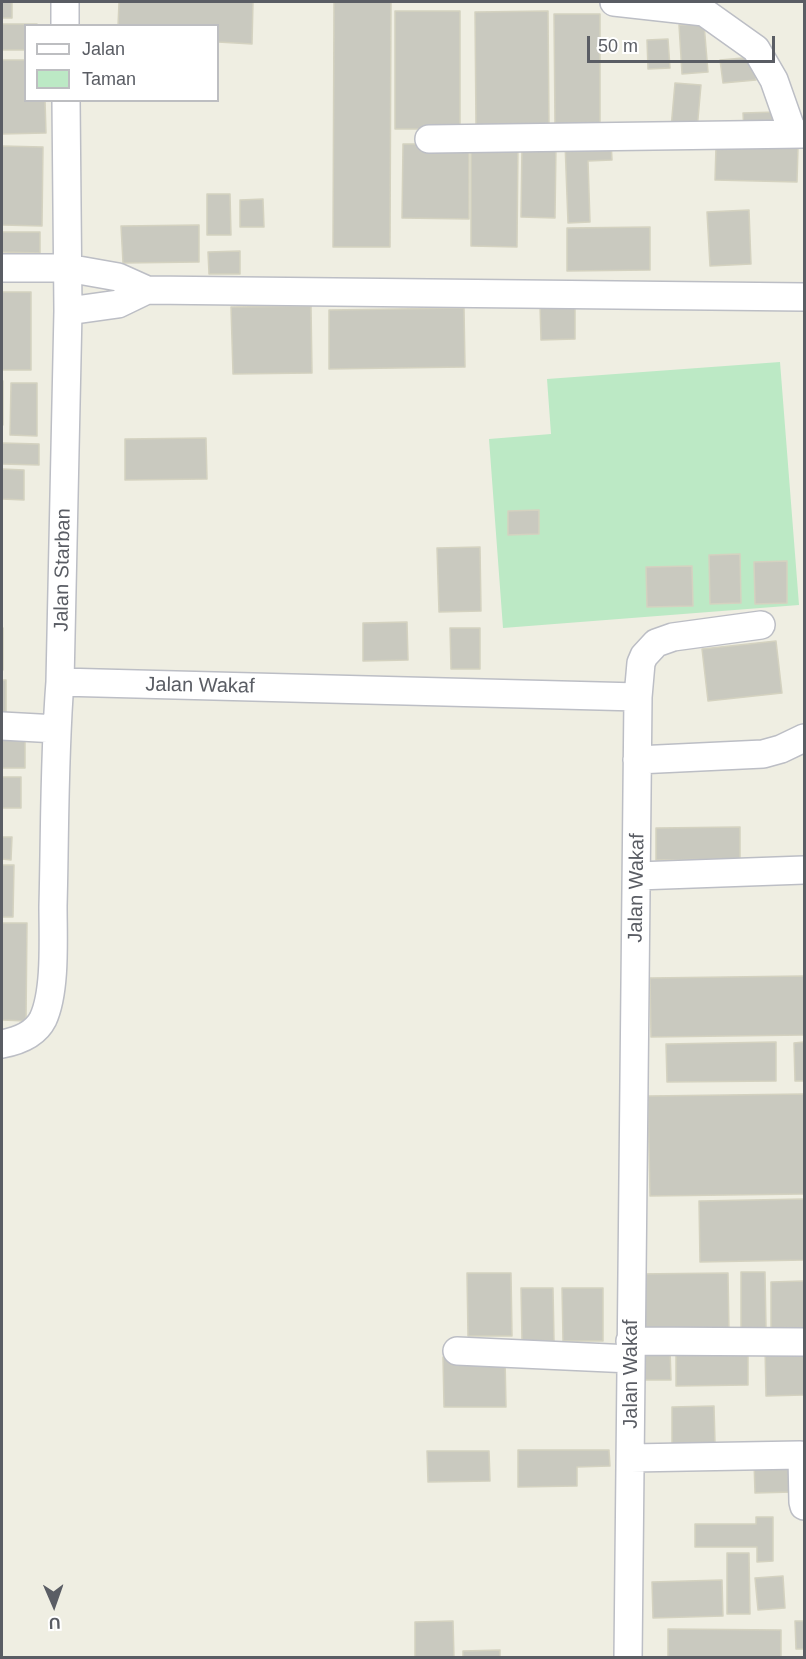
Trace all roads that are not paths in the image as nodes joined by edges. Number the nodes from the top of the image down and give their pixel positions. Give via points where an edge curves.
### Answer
1 (65, 2) edge
2 (614, 2) edge
3 (65, 24) edge
4 (66, 102) edge
5 (799, 134) edge
6 (429, 139) dead end
7 (2, 268) edge
8 (67, 268) junction
9 (147, 290) junction
10 (804, 297) edge
11 (68, 311) junction
12 (761, 625) dead end
13 (60, 682) junction
14 (638, 697) junction
15 (2, 726) edge
16 (57, 729) junction
17 (804, 738) edge
18 (637, 760) junction
19 (804, 870) edge
20 (637, 876) junction
21 (2, 1044) edge
22 (804, 1342) edge
23 (630, 1350) junction
24 (457, 1351) dead end
25 (631, 1458) junction
26 (804, 1506) edge
27 (627, 1658) edge

1 - 3 street
2 - 5 street via 704,12 756,49
4 - 8 street, Jalan Starban
5 - 6 street
7 - 8 street
8 - 9 street via 118,277
8 - 11 street, Jalan Starban
9 - 10 street
9 - 11 street via 118,304
11 - 13 street, Jalan Starban
12 - 14 street via 673,637 656,643 641,663
13 - 14 street, Jalan Wakaf
13 - 16 street, Jalan Starban
14 - 18 street, Jalan Wakaf
15 - 16 street
16 - 21 street, Jalan Starban via 46,1011 30,1033
17 - 18 street via 763,754
18 - 20 street, Jalan Wakaf
19 - 20 street
20 - 23 street, Jalan Wakaf
22 - 23 street
23 - 24 street
23 - 25 street, Jalan Wakaf
25 - 26 street via 800,1455
25 - 27 street, Jalan Wakaf

